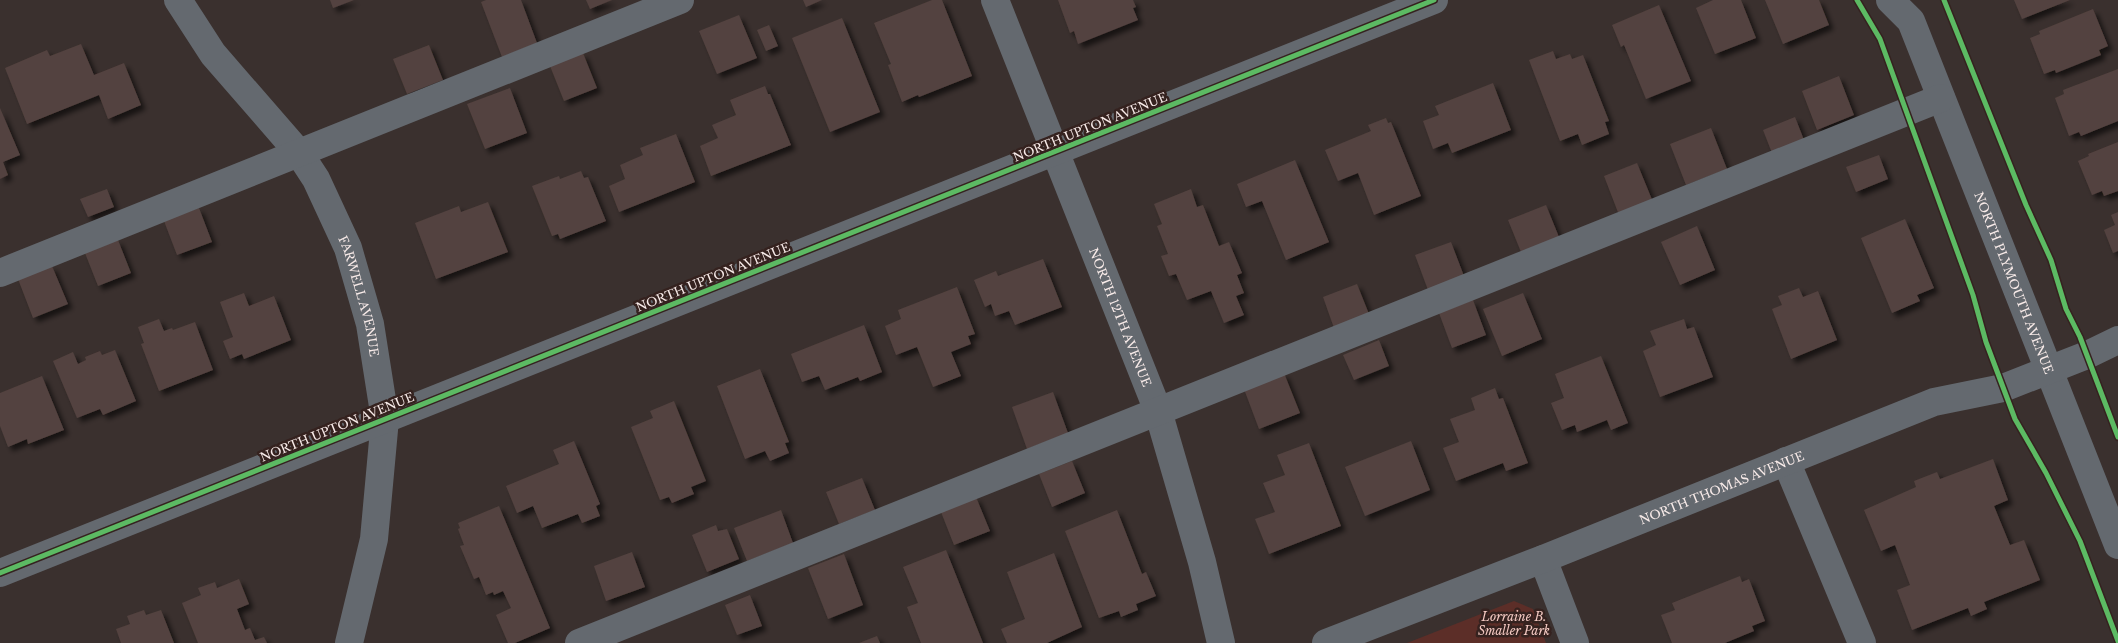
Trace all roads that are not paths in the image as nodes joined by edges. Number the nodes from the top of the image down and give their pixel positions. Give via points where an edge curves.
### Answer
1 (178, 0) edge
2 (680, 0) edge
3 (995, 0) edge
4 (1434, 0) edge
5 (1890, 0) edge
6 (1912, 10) edge
7 (1941, 98) junction
8 (1054, 152) junction
9 (299, 153) junction
10 (0, 274) edge
11 (2118, 340) edge
12 (2048, 370) junction
13 (1158, 411) junction
14 (385, 419) junction
15 (1786, 461) junction
16 (2118, 545) edge
17 (1543, 559) junction
18 (0, 573) edge
19 (350, 643) edge
20 (579, 643) edge
21 (1221, 643) edge
22 (1326, 643) edge
23 (1575, 643) edge
24 (1862, 643) edge

1 - 9 street, FARWELL AVENUE via 213,54
2 - 9 street
3 - 8 street, NORTH 12TH AVENUE
4 - 8 street, NORTH UPTON AVENUE
5 - 6 street, NORTH PLYMOUTH AVENUE
6 - 7 street, NORTH PLYMOUTH AVENUE
7 - 12 street, NORTH PLYMOUTH AVENUE
7 - 13 street
8 - 13 street, NORTH 12TH AVENUE
8 - 14 street, NORTH UPTON AVENUE
9 - 10 street
9 - 14 street, FARWELL AVENUE via 316,179 348,248 370,324
11 - 12 street, NORTH THOMAS AVENUE
12 - 15 street, NORTH THOMAS AVENUE via 1993,391 1934,402
12 - 16 street, NORTH PLYMOUTH AVENUE
13 - 20 street
13 - 21 street, NORTH 12TH AVENUE via 1202,562
14 - 18 street, NORTH UPTON AVENUE
14 - 19 street, FARWELL AVENUE via 374,539
15 - 17 street, NORTH THOMAS AVENUE
15 - 24 street
17 - 22 street, NORTH THOMAS AVENUE
17 - 23 street

